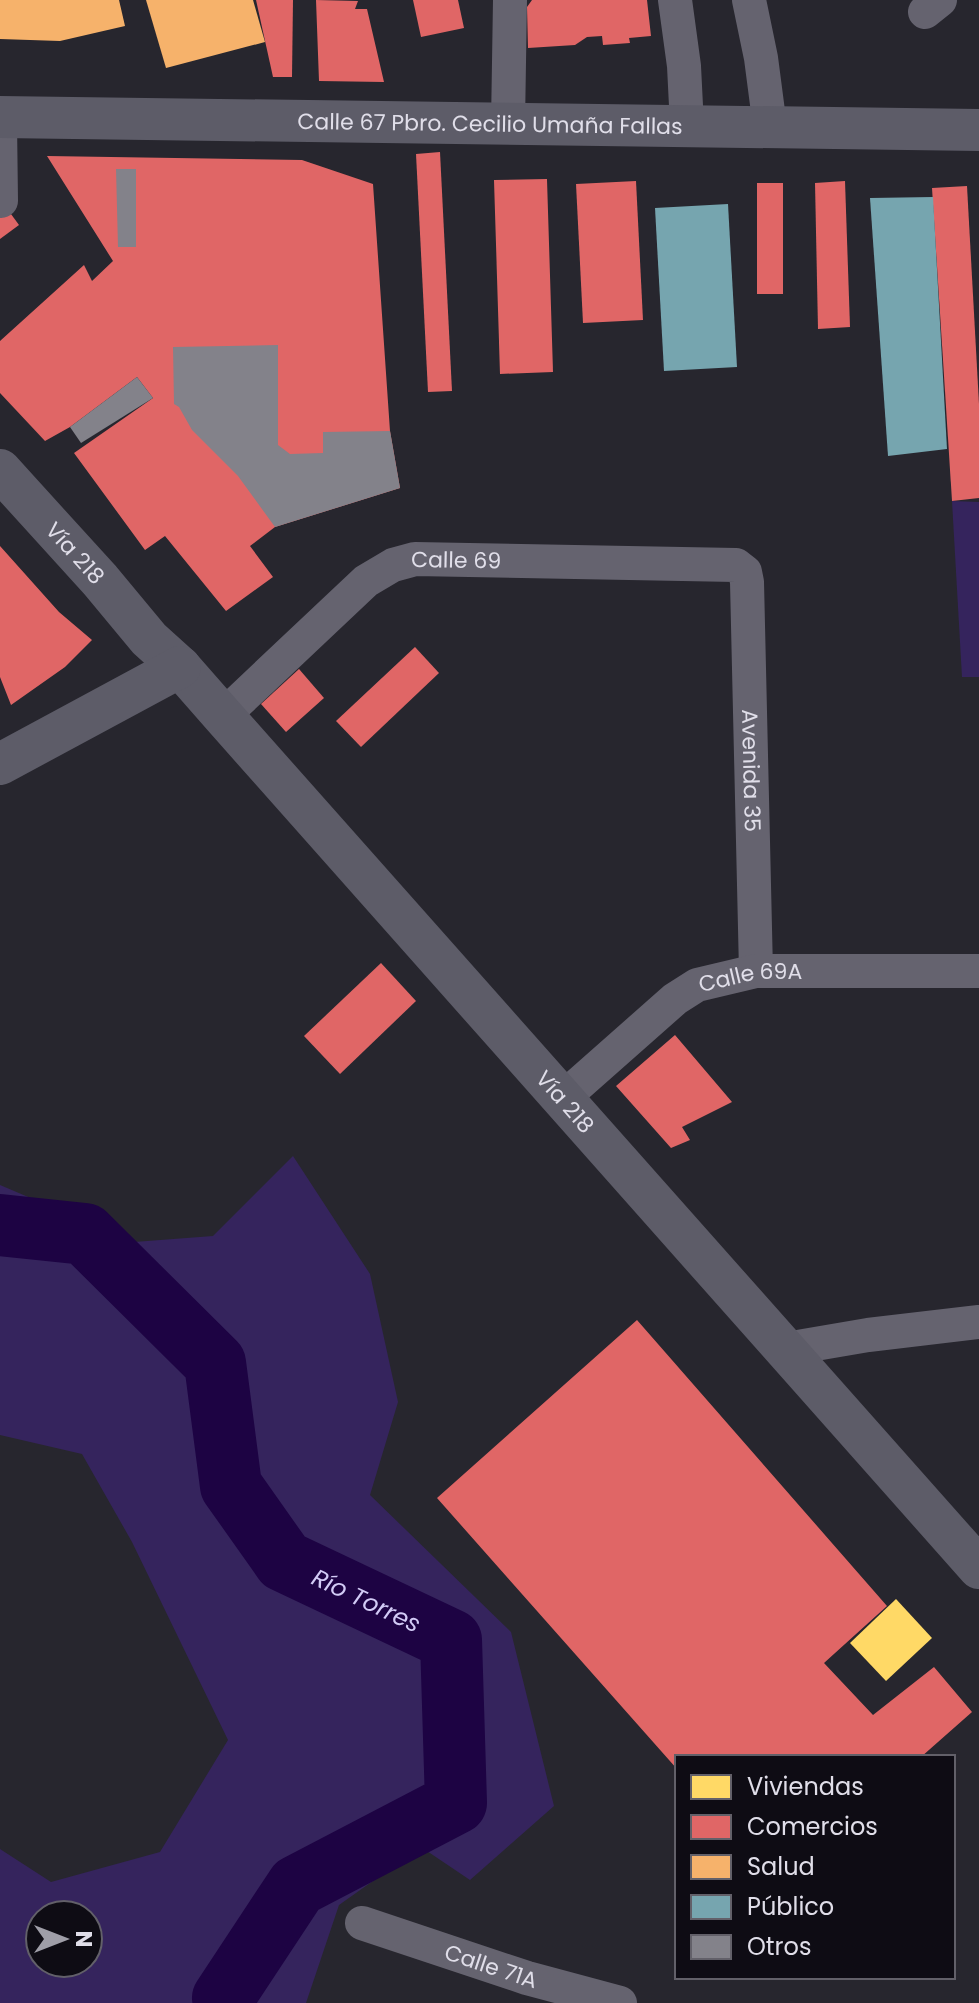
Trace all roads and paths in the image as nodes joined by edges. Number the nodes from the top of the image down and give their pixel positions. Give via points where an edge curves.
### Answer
1 (510, 0) edge
2 (675, 0) edge
3 (749, 0) edge
4 (0, 119) edge
5 (508, 124) junction
6 (687, 126) junction
7 (770, 127) junction
8 (979, 130) edge
9 (1, 201) edge
10 (0, 470) edge
11 (0, 502) edge
12 (745, 572) joint
13 (149, 639) junction
14 (180, 667) junction
15 (223, 716) junction
16 (0, 764) edge
17 (756, 971) junction
18 (979, 971) edge
19 (563, 1098) junction
20 (979, 1322) edge
21 (786, 1349) junction
22 (979, 1568) edge
23 (362, 1923) dead end
24 (620, 2003) edge

1 - 5 street
2 - 6 street
3 - 7 street
4 - 5 main road, Calle 67 Pbro. Cecilio Umaña Fallas
4 - 9 street
5 - 6 main road, Calle 67 Pbro. Cecilio Umaña Fallas
6 - 7 main road, Calle 67 Pbro. Cecilio Umaña Fallas
7 - 8 main road, Calle 67 Pbro. Cecilio Umaña Fallas
10 - 13 main road, Vía 218
11 - 13 main road, Vía 218 via 100,609
12 - 15 street, Calle 69 via 736,565 415,559 393,565 366,581
12 - 17 street, Avenida 35
13 - 14 main road, Vía 218
14 - 15 main road, Vía 218
14 - 16 main road
15 - 19 main road, Vía 218
17 - 18 street, Calle 69A
17 - 19 street, Calle 69A via 697,985 675,999
19 - 21 main road, Vía 218
20 - 21 street
21 - 22 main road, Vía 218
23 - 24 street, Calle 71A

